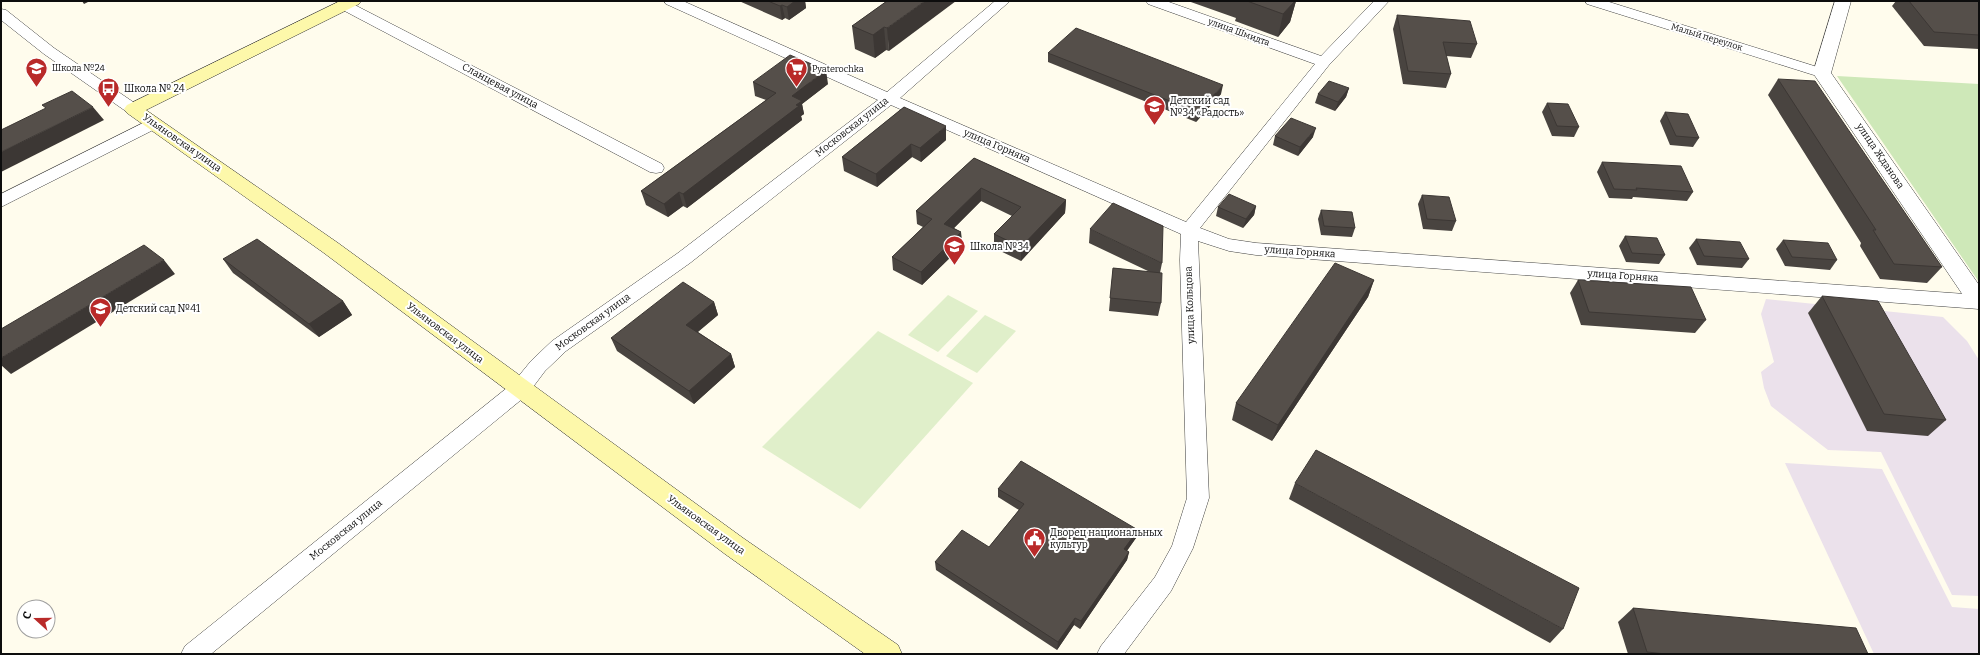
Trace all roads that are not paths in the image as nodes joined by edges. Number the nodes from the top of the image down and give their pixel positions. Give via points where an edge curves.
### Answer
1 (671, 1) edge
2 (1003, 1) edge
3 (1153, 1) edge
4 (1382, 1) edge
5 (1592, 1) edge
6 (1843, 1) edge
7 (348, 3) edge
8 (1, 13) edge
9 (1324, 62) junction
10 (1822, 73) junction
11 (889, 99) junction
12 (133, 109) junction
13 (154, 123) junction
14 (656, 168) dead end
15 (1, 201) edge
16 (1190, 229) junction
17 (1979, 302) edge
18 (520, 389) junction
19 (193, 654) edge
20 (888, 654) edge
21 (1109, 654) edge

1 - 11 street, улица Горняка
2 - 11 street, Московская улица
3 - 9 street, улица Шмидта
4 - 9 street
5 - 10 street, Малый переулок
6 - 10 street
7 - 12 main road, Сланцевая улица
7 - 14 street, Сланцевая улица
8 - 12 street, Ульяновская улица via 49,51
9 - 16 street
10 - 17 street, улица Жданова
11 - 16 street, улица Горняка
11 - 18 street, Московская улица via 684,258 559,346 538,366
12 - 13 main road, Ульяновская улица
13 - 15 street
13 - 18 main road, Ульяновская улица via 330,248
16 - 17 street, улица Горняка via 1229,245 1256,249
16 - 21 street, улица Кольцова via 1198,498 1182,548 1163,584
18 - 19 street, Московская улица
18 - 20 main road, Ульяновская улица via 734,546

